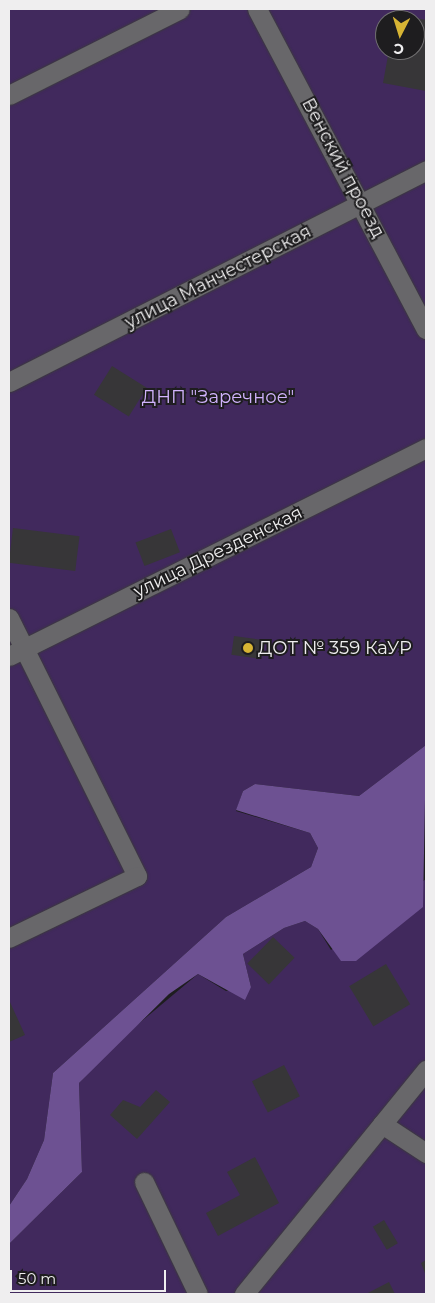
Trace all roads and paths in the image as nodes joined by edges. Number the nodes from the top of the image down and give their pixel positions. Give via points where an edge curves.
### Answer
1 (180, 9) edge
2 (257, 9) edge
3 (9, 95) edge
4 (426, 170) edge
5 (362, 204) junction
6 (426, 329) edge
7 (9, 382) edge
8 (426, 448) edge
9 (9, 618) edge
10 (16, 652) edge
11 (9, 938) edge
12 (426, 1070) edge
13 (382, 1124) junction
14 (426, 1152) edge
15 (144, 1182) dead end
16 (252, 1292) edge
17 (198, 1294) edge

1 - 3 street
2 - 5 street, Венский проезд
4 - 5 street, улица Манчестерская
5 - 6 street, Венский проезд
5 - 7 street, улица Манчестерская
8 - 10 street, улица Дрезденская
9 - 10 street
10 - 11 street via 137,876
12 - 13 street
13 - 14 street
13 - 16 street
15 - 17 street

